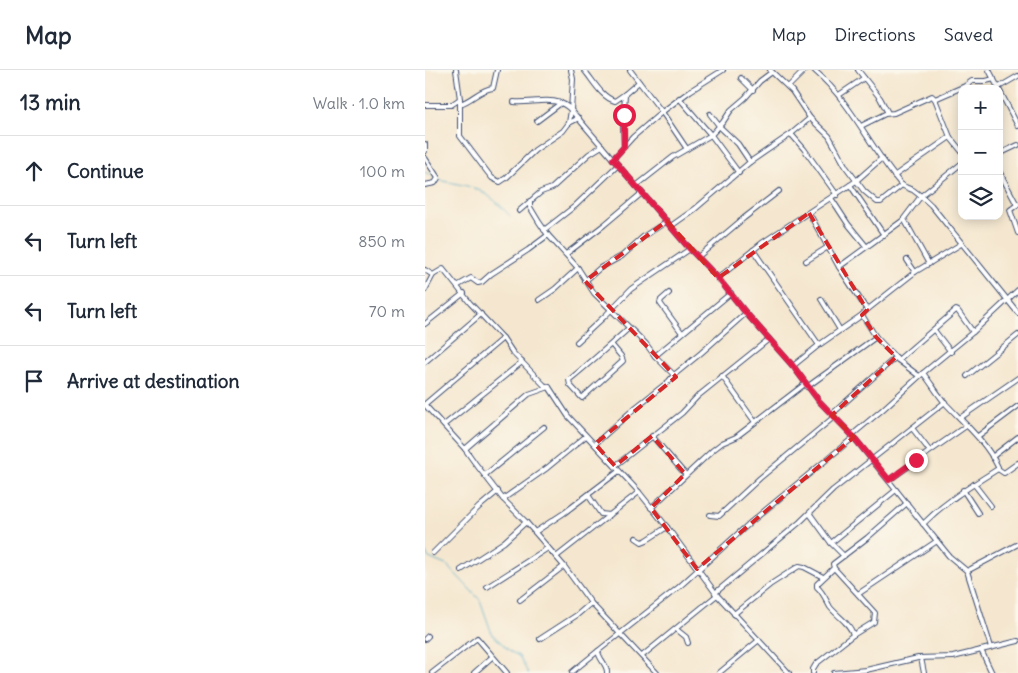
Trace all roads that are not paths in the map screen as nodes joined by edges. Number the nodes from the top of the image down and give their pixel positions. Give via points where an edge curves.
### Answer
1 (456, 70) edge
2 (497, 70) edge
3 (571, 70) edge
4 (576, 70) edge
5 (584, 70) edge
6 (630, 70) edge
7 (723, 70) edge
8 (805, 70) edge
9 (814, 70) edge
10 (859, 70) edge
11 (989, 70) edge
12 (771, 71) edge
13 (1018, 76) edge
14 (741, 78) dead end
15 (864, 78) junction
16 (573, 79) junction
17 (994, 80) junction
18 (639, 82) junction
19 (998, 85) edge
20 (1002, 85) edge
21 (788, 87) junction
22 (753, 90) junction
23 (625, 94) junction
24 (839, 96) junction
25 (1003, 96) edge
26 (679, 98) junction
27 (460, 99) junction
28 (935, 99) junction
29 (514, 102) dead end
30 (561, 102) junction
31 (460, 104) junction
32 (425, 105) edge
33 (571, 110) junction
34 (662, 112) junction
35 (888, 113) junction
36 (710, 114) dead end
37 (579, 118) junction
38 (810, 118) junction
39 (537, 120) dead end
40 (569, 123) junction
41 (861, 126) junction
42 (1018, 126) edge
43 (720, 127) junction
44 (791, 134) junction
45 (711, 135) junction
46 (949, 137) junction
47 (425, 144) edge
48 (1018, 145) edge
49 (602, 146) junction
50 (624, 147) junction
51 (958, 147) edge
52 (687, 149) junction
53 (425, 151) edge
54 (1003, 152) edge
55 (425, 158) edge
56 (881, 158) junction
57 (613, 159) junction
58 (750, 162) junction
59 (618, 165) junction
60 (958, 166) edge
61 (739, 173) junction
62 (1001, 175) edge
63 (894, 176) junction
64 (856, 181) junction
65 (425, 185) edge
66 (850, 185) junction
67 (902, 185) junction
68 (636, 186) junction
69 (779, 191) dead end
70 (642, 193) junction
71 (837, 195) junction
72 (921, 196) junction
73 (831, 198) junction
74 (530, 201) junction
75 (1017, 205) edge
76 (519, 211) dead end
77 (809, 213) junction
78 (904, 219) junction
79 (667, 221) junction
80 (671, 226) junction
81 (545, 230) junction
82 (1018, 234) edge
83 (548, 235) junction
84 (884, 235) junction
85 (961, 244) junction
86 (866, 246) junction
87 (828, 247) junction
88 (690, 249) junction
89 (753, 250) junction
90 (566, 254) junction
91 (699, 256) junction
92 (907, 260) dead end
93 (806, 261) dead end
94 (929, 264) junction
95 (839, 267) junction
96 (578, 268) junction
97 (425, 270) edge
98 (915, 272) junction
99 (433, 275) junction
100 (718, 278) junction
101 (585, 281) junction
102 (457, 286) junction
103 (425, 290) edge
104 (1018, 290) edge
105 (464, 293) junction
106 (669, 293) dead end
107 (731, 293) junction
108 (821, 299) dead end
109 (539, 300) dead end
110 (1008, 300) junction
111 (611, 310) junction
112 (867, 310) junction
113 (746, 313) junction
114 (1018, 313) edge
115 (481, 314) junction
116 (862, 315) junction
117 (425, 324) edge
118 (629, 328) junction
119 (840, 330) junction
120 (934, 330) junction
121 (973, 332) junction
122 (682, 334) junction
123 (1018, 335) edge
124 (876, 337) junction
125 (503, 338) junction
126 (769, 339) junction
127 (577, 342) dead end
128 (611, 344) junction
129 (819, 345) junction
130 (951, 352) junction
131 (655, 356) junction
132 (897, 359) junction
133 (425, 362) edge
134 (522, 362) junction
135 (793, 366) junction
136 (921, 374) junction
137 (674, 375) junction
138 (722, 376) junction
139 (967, 376) dead end
140 (1018, 378) edge
141 (806, 385) junction
142 (549, 388) junction
143 (945, 402) junction
144 (425, 404) edge
145 (1018, 406) edge
146 (833, 416) junction
147 (960, 418) junction
148 (755, 422) junction
149 (444, 425) junction
150 (966, 426) junction
151 (544, 427) dead end
152 (911, 428) junction
153 (586, 436) junction
154 (652, 436) junction
155 (853, 436) junction
156 (978, 436) junction
157 (1018, 437) edge
158 (595, 444) junction
159 (465, 449) junction
160 (929, 450) junction
161 (992, 457) junction
162 (872, 460) junction
163 (1018, 464) edge
164 (615, 466) junction
165 (998, 470) junction
166 (619, 471) junction
167 (685, 474) junction
168 (485, 475) junction
169 (889, 480) junction
170 (974, 484) junction
171 (897, 490) junction
172 (963, 490) junction
173 (498, 491) junction
174 (639, 492) junction
175 (588, 495) junction
176 (503, 499) junction
177 (907, 503) junction
178 (991, 506) dead end
179 (651, 508) junction
180 (598, 510) junction
181 (979, 513) dead end
182 (810, 514) junction
183 (610, 515) junction
184 (710, 515) dead end
185 (602, 521) junction
186 (526, 522) junction
187 (923, 524) junction
188 (667, 527) junction
189 (535, 532) junction
190 (636, 538) dead end
191 (937, 541) junction
192 (831, 542) junction
193 (1018, 544) edge
194 (548, 548) junction
195 (433, 553) dead end
196 (844, 556) junction
197 (556, 558) junction
198 (564, 566) junction
199 (834, 568) junction
200 (697, 569) junction
201 (461, 570) dead end
202 (967, 571) junction
203 (823, 577) junction
204 (487, 587) dead end
205 (716, 594) junction
206 (858, 594) junction
207 (520, 600) dead end
208 (591, 603) junction
209 (734, 614) junction
210 (676, 629) junction
211 (620, 633) junction
212 (853, 635) junction
213 (539, 639) dead end
214 (759, 640) junction
215 (1018, 641) edge
216 (688, 643) dead end
217 (991, 647) junction
218 (981, 650) junction
219 (598, 651) junction
220 (642, 656) junction
221 (493, 657) junction
222 (921, 658) junction
223 (572, 672) edge
224 (433, 673) edge
225 (473, 673) edge
226 (507, 673) edge
227 (607, 673) edge
228 (657, 673) edge
229 (719, 673) edge
230 (789, 673) edge
231 (813, 673) edge
232 (834, 673) edge
233 (924, 673) edge
234 (992, 673) edge

1 - 27 street
2 - 31 street via 493,88 483,89 474,98
3 - 16 street
4 - 16 street
5 - 23 street via 611,100
6 - 18 street
7 - 26 street
8 - 21 street
9 - 24 street
10 - 15 street
11 - 17 street
12 - 21 street
12 - 22 street
13 - 20 street
14 - 22 street
15 - 24 street
15 - 35 street
16 - 33 street
17 - 19 street
17 - 28 street via 972,81
18 - 23 street
18 - 34 street
21 - 38 street
22 - 43 street via 731,110
23 - 50 street
24 - 41 street
25 - 42 street
26 - 34 street
26 - 45 street
27 - 31 street
27 - 32 street via 451,105
28 - 35 street via 931,95 897,112
28 - 46 street
29 - 30 street
30 - 33 street
30 - 39 street
31 - 40 street via 460,136 488,174 500,182
33 - 37 street
33 - 40 street
34 - 50 street
34 - 52 street
35 - 41 street
36 - 43 street
37 - 40 street
37 - 49 street
38 - 44 street
38 - 64 street via 829,136
41 - 56 street
43 - 45 street
43 - 58 street via 738,144
44 - 58 street
44 - 71 street
45 - 52 street
45 - 61 street
46 - 51 street
46 - 63 street
47 - 53 street
48 - 54 street
49 - 57 street
49 - 74 street via 552,188
50 - 57 street
52 - 68 street
55 - 65 street via 438,178
56 - 63 street
56 - 64 street
57 - 59 street
58 - 61 street
59 - 68 street
59 - 81 street
60 - 72 street
61 - 80 street
62 - 75 street
63 - 67 street
64 - 66 street
64 - 67 street via 879,203
66 - 71 street
66 - 84 street
67 - 72 street
68 - 70 street
69 - 91 street
70 - 79 street
70 - 90 street
71 - 73 street
72 - 78 street
72 - 85 street
73 - 77 street
73 - 86 street
74 - 76 street
74 - 81 street via 530,207
75 - 82 street via 1011,208 1010,213
77 - 87 street
77 - 89 street
78 - 84 street
78 - 94 street
79 - 80 street
79 - 101 street
80 - 88 street
81 - 83 street
83 - 90 street
83 - 102 street via 479,284 471,278
84 - 86 street
85 - 94 street
85 - 110 street
86 - 95 street
87 - 93 street
87 - 95 street
88 - 91 street
88 - 111 street via 631,289
89 - 100 street
89 - 129 street
90 - 96 street
91 - 100 street
92 - 98 street
94 - 98 street
95 - 112 street
96 - 101 street
96 - 109 street
97 - 99 street
98 - 112 street
99 - 102 street via 443,268
99 - 103 street
100 - 107 street
101 - 111 street
102 - 105 street
104 - 110 street
105 - 115 street
105 - 117 street
106 - 122 street via 660,303
107 - 113 street
107 - 122 street
108 - 119 street
110 - 114 street
110 - 121 street
111 - 118 street
111 - 127 street
112 - 116 street
113 - 126 street
113 - 137 street
115 - 125 street
115 - 133 street
116 - 119 street
116 - 124 street
118 - 128 street
118 - 131 street
119 - 129 street
120 - 121 street via 956,310
120 - 130 street
120 - 132 street
121 - 130 street
122 - 131 street
123 - 139 street
124 - 132 street
124 - 141 street
125 - 134 street
125 - 144 street
126 - 135 street
126 - 138 street
128 - 128 street via 623,361 583,398 569,380
129 - 135 street
130 - 136 street
131 - 137 street
132 - 136 street
132 - 146 street
134 - 142 street
134 - 149 street
135 - 141 street
136 - 143 street
136 - 155 street
137 - 158 street
138 - 148 street
138 - 154 street
140 - 147 street
141 - 146 street
141 - 148 street
142 - 153 street
142 - 159 street via 529,394
143 - 147 street
143 - 152 street
144 - 149 street
145 - 156 street
146 - 155 street
146 - 184 street via 719,516
147 - 150 street
148 - 167 street via 722,443
149 - 159 street
150 - 156 street
150 - 160 street
151 - 168 street
152 - 160 street
152 - 162 street
153 - 158 street
153 - 176 street
154 - 164 street
154 - 167 street
155 - 162 street
155 - 200 street
156 - 161 street
157 - 161 street
158 - 164 street
159 - 168 street
160 - 169 street
161 - 165 street
162 - 169 street
162 - 182 street via 833,490
163 - 165 street via 1004,473
164 - 166 street
165 - 170 street
166 - 174 street
166 - 175 street
167 - 179 street
168 - 173 street
169 - 171 street
170 - 172 street
170 - 178 street
171 - 177 street
171 - 192 street
172 - 181 street
172 - 187 street
173 - 176 street
173 - 195 street
174 - 179 street
174 - 183 street
175 - 180 street
175 - 189 street
176 - 186 street
177 - 187 street
177 - 196 street
179 - 188 street
180 - 183 street via 602,515
180 - 185 street
182 - 192 street
182 - 205 street
183 - 185 street
185 - 197 street
186 - 189 street
186 - 201 street via 504,542
187 - 191 street
188 - 190 street via 647,540 640,542
188 - 200 street
189 - 194 street
191 - 202 street
191 - 206 street
192 - 196 street
193 - 202 street
194 - 197 street
194 - 204 street
196 - 199 street via 833,564
197 - 198 street
198 - 207 street
198 - 208 street
199 - 203 street
199 - 206 street
200 - 205 street
200 - 211 street
202 - 217 street
203 - 209 street via 799,566
203 - 212 street via 817,587
205 - 209 street
205 - 210 street
206 - 212 street via 874,610 875,621
208 - 211 street
208 - 213 street
209 - 214 street
210 - 216 street
210 - 220 street
211 - 219 street
211 - 220 street
212 - 231 street via 816,664
214 - 229 street
214 - 230 street
215 - 217 street
217 - 218 street
218 - 222 street via 953,657
218 - 234 street
219 - 223 street
219 - 227 street
220 - 228 street
221 - 224 street via 477,638
221 - 225 street
221 - 226 street
222 - 232 street
222 - 233 street

